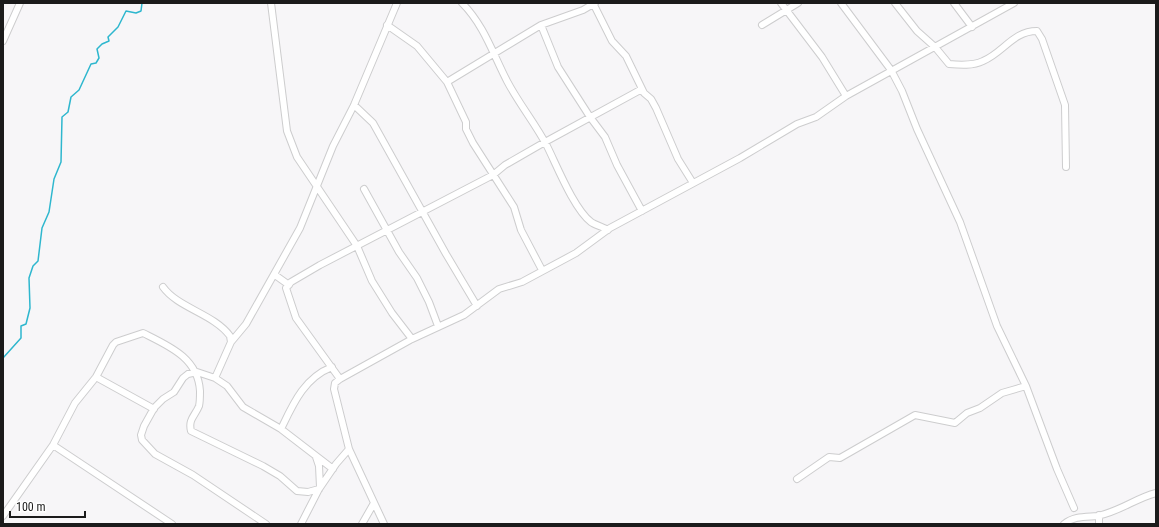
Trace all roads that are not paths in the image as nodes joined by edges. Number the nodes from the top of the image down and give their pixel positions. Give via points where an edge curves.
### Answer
1 (20, 3) edge
2 (271, 3) edge
3 (397, 3) edge
4 (462, 3) edge
5 (781, 3) edge
6 (798, 3) edge
7 (842, 3) edge
8 (895, 3) edge
9 (954, 3) edge
10 (1014, 3) edge
11 (594, 4) edge
12 (786, 11) junction
13 (387, 25) junction
14 (762, 25) dead end
15 (541, 26) junction
16 (972, 27) junction
17 (3, 41) edge
18 (935, 47) junction
19 (493, 54) junction
20 (891, 70) junction
21 (447, 82) junction
22 (642, 89) junction
23 (846, 96) junction
24 (354, 105) junction
25 (590, 117) junction
26 (545, 142) junction
27 (1066, 167) dead end
28 (493, 175) junction
29 (693, 183) junction
30 (317, 185) junction
31 (364, 189) dead end
32 (642, 211) junction
33 (422, 212) junction
34 (388, 230) junction
35 (608, 230) junction
36 (357, 246) junction
37 (542, 270) junction
38 (275, 274) junction
39 (289, 285) junction
40 (163, 287) dead end
41 (477, 306) junction
42 (438, 326) junction
43 (412, 339) junction
44 (231, 342) junction
45 (332, 367) junction
46 (197, 372) junction
47 (96, 377) junction
48 (215, 378) junction
49 (340, 379) junction
50 (1026, 386) junction
51 (154, 409) junction
52 (281, 430) junction
53 (53, 445) junction
54 (348, 449) junction
55 (316, 457) junction
56 (333, 469) junction
57 (797, 479) dead end
58 (319, 489) junction
59 (1156, 492) edge
60 (374, 503) junction
61 (1074, 508) dead end
62 (1099, 515) junction
63 (3, 516) edge
64 (172, 524) edge
65 (266, 524) edge
66 (301, 524) edge
67 (362, 524) edge
68 (384, 524) edge
69 (1064, 524) edge
70 (1099, 524) edge

1 - 17 street
2 - 30 street via 287,131 297,157
3 - 13 street
4 - 19 street via 485,32
5 - 12 street
6 - 12 street
7 - 20 street
8 - 18 street via 917,31
9 - 16 street
10 - 16 street
11 - 15 street
11 - 22 street via 612,41 626,56
12 - 14 street
12 - 23 street via 822,57
13 - 21 street via 417,46
13 - 24 street
15 - 19 street
15 - 25 street via 558,67
16 - 18 street
18 - 20 street
18 - 27 street via 949,64 964,65 984,61 1026,31 1037,31 1042,38 1065,105
19 - 21 street
19 - 26 street via 521,106
20 - 23 street
20 - 50 street via 960,222 997,326
21 - 28 street via 466,122 466,128
22 - 25 street
22 - 29 street via 656,108 678,159
23 - 29 street via 816,117 797,124
24 - 30 street
24 - 33 street via 373,123
25 - 26 street
25 - 32 street via 605,137
26 - 28 street via 505,165
26 - 35 street via 579,208 591,222
28 - 33 street
28 - 37 street via 514,208 521,230
29 - 32 street
30 - 36 street
30 - 38 street via 300,228
31 - 34 street
32 - 35 street
33 - 34 street
33 - 41 street
34 - 36 street
34 - 42 street via 430,302
35 - 37 street via 576,253
36 - 39 street
36 - 43 street via 372,281
37 - 41 street via 522,282 499,289
38 - 39 street
38 - 44 street via 240,333
39 - 45 street via 286,288 296,318
40 - 44 street via 168,295 196,310 228,333
41 - 42 street via 464,315
42 - 43 street
43 - 49 street
44 - 48 street
45 - 49 street
45 - 52 street via 306,384
46 - 47 street via 178,351 143,334 116,342
46 - 48 street
46 - 51 street via 182,378 174,392
46 - 58 street via 200,381 200,400 191,418 191,431 264,466 297,491
47 - 51 street
47 - 53 street via 75,403
48 - 52 street via 227,386 243,407
49 - 54 street via 335,383 334,389
50 - 57 street via 1002,393 955,423 915,415 840,458 829,457
50 - 61 street
51 - 65 street via 141,435 143,442 160,457 193,475
52 - 55 street
53 - 63 street
53 - 64 street
54 - 56 street
54 - 60 street
55 - 56 street
55 - 58 street via 320,478
56 - 58 street
58 - 66 street
59 - 62 street via 1121,509
60 - 67 street
60 - 68 street
62 - 69 street via 1071,519
62 - 70 street

